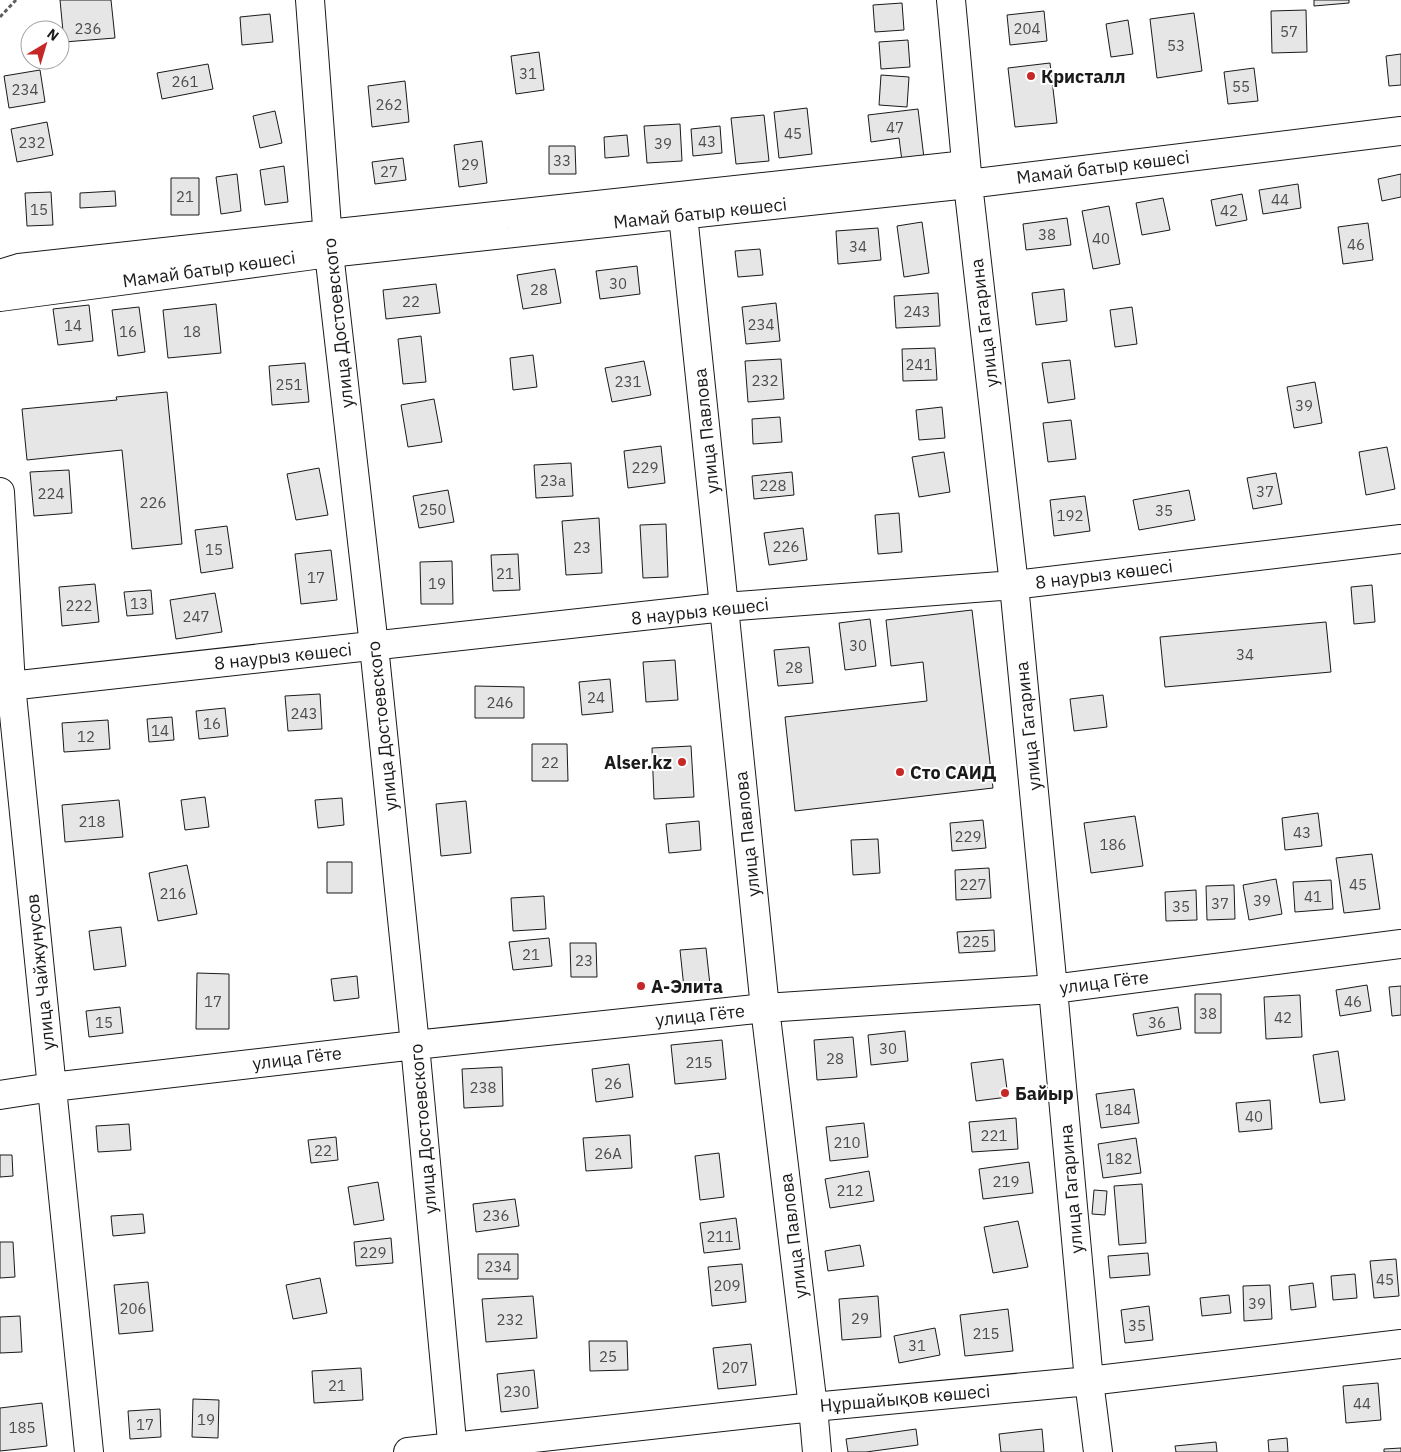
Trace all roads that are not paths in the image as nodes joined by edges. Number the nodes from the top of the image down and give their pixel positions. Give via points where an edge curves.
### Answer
1 (310, 0) edge
2 (951, 0) edge
3 (1401, 131) edge
4 (967, 175) junction
5 (683, 215) junction
6 (329, 243) junction
7 (0, 274) edge
8 (0, 297) edge
9 (0, 492) edge
10 (1401, 539) edge
11 (1014, 585) junction
12 (724, 607) junction
13 (374, 646) junction
14 (6, 686) edge
15 (1401, 944) edge
16 (1053, 988) junction
17 (765, 1008) junction
18 (415, 1045) junction
19 (52, 1087) junction
20 (0, 1095) edge
21 (1401, 1344) edge
22 (1089, 1381) junction
23 (813, 1407) junction
24 (453, 1450) edge
25 (89, 1452) edge
26 (408, 1452) edge
27 (817, 1452) edge
28 (1098, 1452) edge

1 - 6 street, улица Достоевского
2 - 4 street, улица Гагарина
3 - 4 street, Мамай батыр көшесі
4 - 5 street, Мамай батыр көшесі
4 - 6 street, Мамай батыр көшесі
4 - 11 street, улица Гагарина
5 - 6 street, Мамай батыр көшесі
5 - 12 street, улица Павлова
6 - 7 street, Мамай батыр көшесі via 19,268
6 - 8 street, Мамай батыр көшесі
6 - 13 street, улица Достоевского
9 - 14 street, улица Чайжунусов
10 - 11 street, 8 наурыз көшесі
11 - 12 street, 8 наурыз көшесі
11 - 16 street, улица Гагарина
12 - 13 street, 8 наурыз көшесі
12 - 17 street, улица Павлова
13 - 14 street, 8 наурыз көшесі
13 - 18 street, улица Достоевского
14 - 19 street, улица Чайжунусов
15 - 16 street, улица Гёте
16 - 17 street, улица Гёте
16 - 22 street, улица Гагарина
17 - 18 street, улица Гёте
17 - 23 street, улица Павлова
18 - 19 street, улица Гёте
18 - 24 street, улица Достоевского
19 - 20 street, улица Гёте
19 - 25 street, улица Чайжунусов
21 - 22 street, Нұршайықов көшесі
22 - 23 street, Нұршайықов көшесі
22 - 28 street, улица Гагарина
23 - 24 street, Нұршайықов көшесі
23 - 27 street, улица Павлова
24 - 26 street, Нұршайықов көшесі

